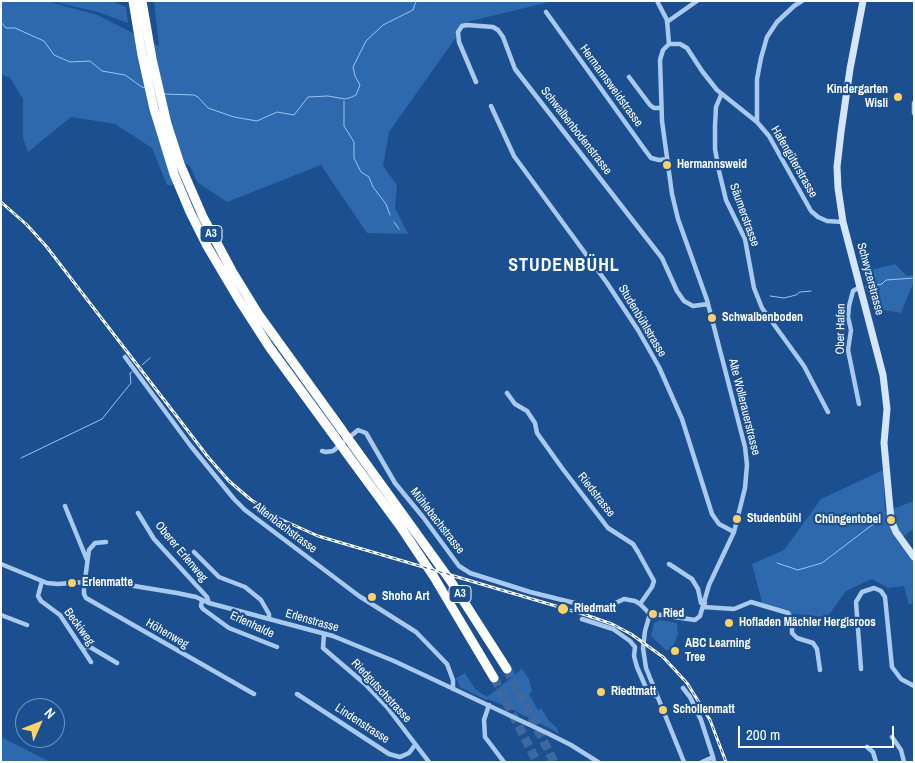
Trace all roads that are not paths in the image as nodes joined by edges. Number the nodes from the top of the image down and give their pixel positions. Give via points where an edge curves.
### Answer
1 (133, 1) edge
2 (142, 1) edge
3 (657, 1) edge
4 (697, 1) edge
5 (802, 1) edge
6 (863, 1) edge
7 (546, 12) dead end
8 (667, 22) junction
9 (144, 38) junction
10 (669, 44) junction
11 (629, 77) dead end
12 (476, 82) dead end
13 (722, 95) junction
14 (914, 103) edge
15 (491, 106) dead end
16 (661, 108) junction
17 (914, 113) edge
18 (757, 122) junction
19 (667, 159) junction
20 (843, 222) junction
21 (860, 287) junction
22 (708, 304) junction
23 (125, 357) dead end
24 (507, 393) dead end
25 (859, 404) dead end
26 (828, 412) dead end
27 (349, 447) junction
28 (322, 451) dead end
29 (65, 506) dead end
30 (138, 513) dead end
31 (734, 532) junction
32 (106, 542) dead end
33 (194, 552) dead end
34 (914, 557) edge
35 (88, 562) junction
36 (1, 564) edge
37 (669, 564) dead end
38 (42, 581) junction
39 (85, 582) junction
40 (202, 600) junction
41 (209, 603) junction
42 (640, 604) junction
43 (704, 605) junction
44 (1, 615) edge
45 (651, 615) junction
46 (582, 618) dead end
47 (269, 619) junction
48 (26, 625) dead end
49 (324, 634) junction
50 (82, 647) junction
51 (277, 647) dead end
52 (91, 662) dead end
53 (117, 662) dead end
54 (508, 669) tunnel mouth
55 (860, 669) dead end
56 (820, 670) dead end
57 (494, 678) tunnel mouth
58 (914, 686) edge
59 (683, 688) dead end
60 (453, 689) junction
61 (254, 694) dead end
62 (297, 694) dead end
63 (657, 697) junction
64 (489, 705) junction
65 (892, 737) dead end
66 (416, 745) junction
67 (867, 747) dead end
68 (714, 759) edge
69 (590, 760) edge
70 (429, 762) edge
71 (504, 762) edge
72 (598, 762) edge
73 (684, 762) edge
74 (702, 762) edge
75 (876, 762) edge
76 (904, 762) edge

1 - 9 highway, A3
2 - 9 highway, A3
3 - 8 street, Alte Wollerauerstrasse
4 - 8 street
5 - 18 street via 777,22 768,37 757,79
6 - 20 main road, Schwyzerstrasse via 838,157
7 - 19 street, Hermannsweidstrasse via 651,158
8 - 10 street, Alte Wollerauerstrasse
9 - 27 highway, A3, bridge via 150,93 171,149 203,217 269,330
10 - 13 street, Hafengüterstrasse via 687,48
10 - 16 street, Alte Wollerauerstrasse via 660,57
11 - 16 street via 650,105
12 - 22 street, Schwalbenbodenstrasse via 459,42 458,32 462,26 498,30 515,69 662,258 684,301 693,306
13 - 18 street, Hafengüterstrasse
13 - 26 street, Säumerstrasse via 716,107 716,156 726,200 745,239 754,288 762,308 804,366
14 - 17 street
15 - 31 street, Studenbühlstrasse via 514,156 607,282 638,330 682,419 712,514 720,524
16 - 19 street, Alte Wollerauerstrasse
18 - 20 street, Hafengüterstrasse via 770,136 811,211 827,221
19 - 22 street, Alte Wollerauerstrasse via 674,206
20 - 21 main road, Schwyzerstrasse
21 - 25 street, Ober Hafen via 853,291 848,317 848,350
21 - 34 main road, Schwyzerstrasse via 886,394 884,443 890,517
22 - 31 street, Alte Wollerauerstrasse via 747,457 745,488
23 - 60 street, Altenbachstrasse via 234,499 359,596 416,632 447,664
24 - 42 street, Riedstrasse via 515,404 527,411 537,433 608,528 633,544 654,581
27 - 54 highway, A3 via 450,580
27 - 57 highway, A3 via 434,577
28 - 42 street, Mühlebachstrasse via 333,451 358,430 366,433 395,483 459,566 470,573 599,609 624,599
29 - 35 street
30 - 41 street, Oberer Erlenweg via 154,538
31 - 43 street, Alte Wollerauerstrasse
32 - 35 street via 94,543
33 - 47 street via 219,577 245,587 261,600
35 - 39 street
36 - 38 street, Erlenstrasse
37 - 43 street via 692,579
38 - 39 street, Erlenstrasse via 58,584
38 - 50 street, Beckiweg via 38,596 41,601 60,615
39 - 40 street, Erlenstrasse via 150,588
39 - 61 street, Höhenweg via 84,594 91,602
40 - 41 street, Erlenstrasse
40 - 51 street, Erlenhalde via 201,606 230,628
41 - 47 street, Erlenstrasse
42 - 45 street
43 - 45 street via 695,620 657,613
43 - 56 street via 734,609 751,602 788,614 792,619 792,633 813,643 817,649
44 - 48 street
45 - 63 street via 643,654
46 - 63 street via 613,629 630,641 635,647 636,667 647,690
47 - 49 street, Erlenstrasse
49 - 60 street, Erlenstrasse via 394,661
49 - 66 street, Riedgutschstrasse via 323,648 365,684
50 - 52 street, Beckiweg
50 - 53 street via 90,647
55 - 58 street via 856,602 862,592 874,588 885,597 892,667 901,679
59 - 68 street via 690,697
60 - 64 street, Erlenstrasse
62 - 66 street, Lindenstrasse via 389,754 400,757
63 - 73 street
64 - 69 street, Erlenstrasse via 569,744
64 - 71 street via 484,720 485,736
65 - 76 street
66 - 70 street, Riedgutschstrasse
67 - 75 street via 873,752
68 - 74 street
69 - 72 street, Erlenstrasse

